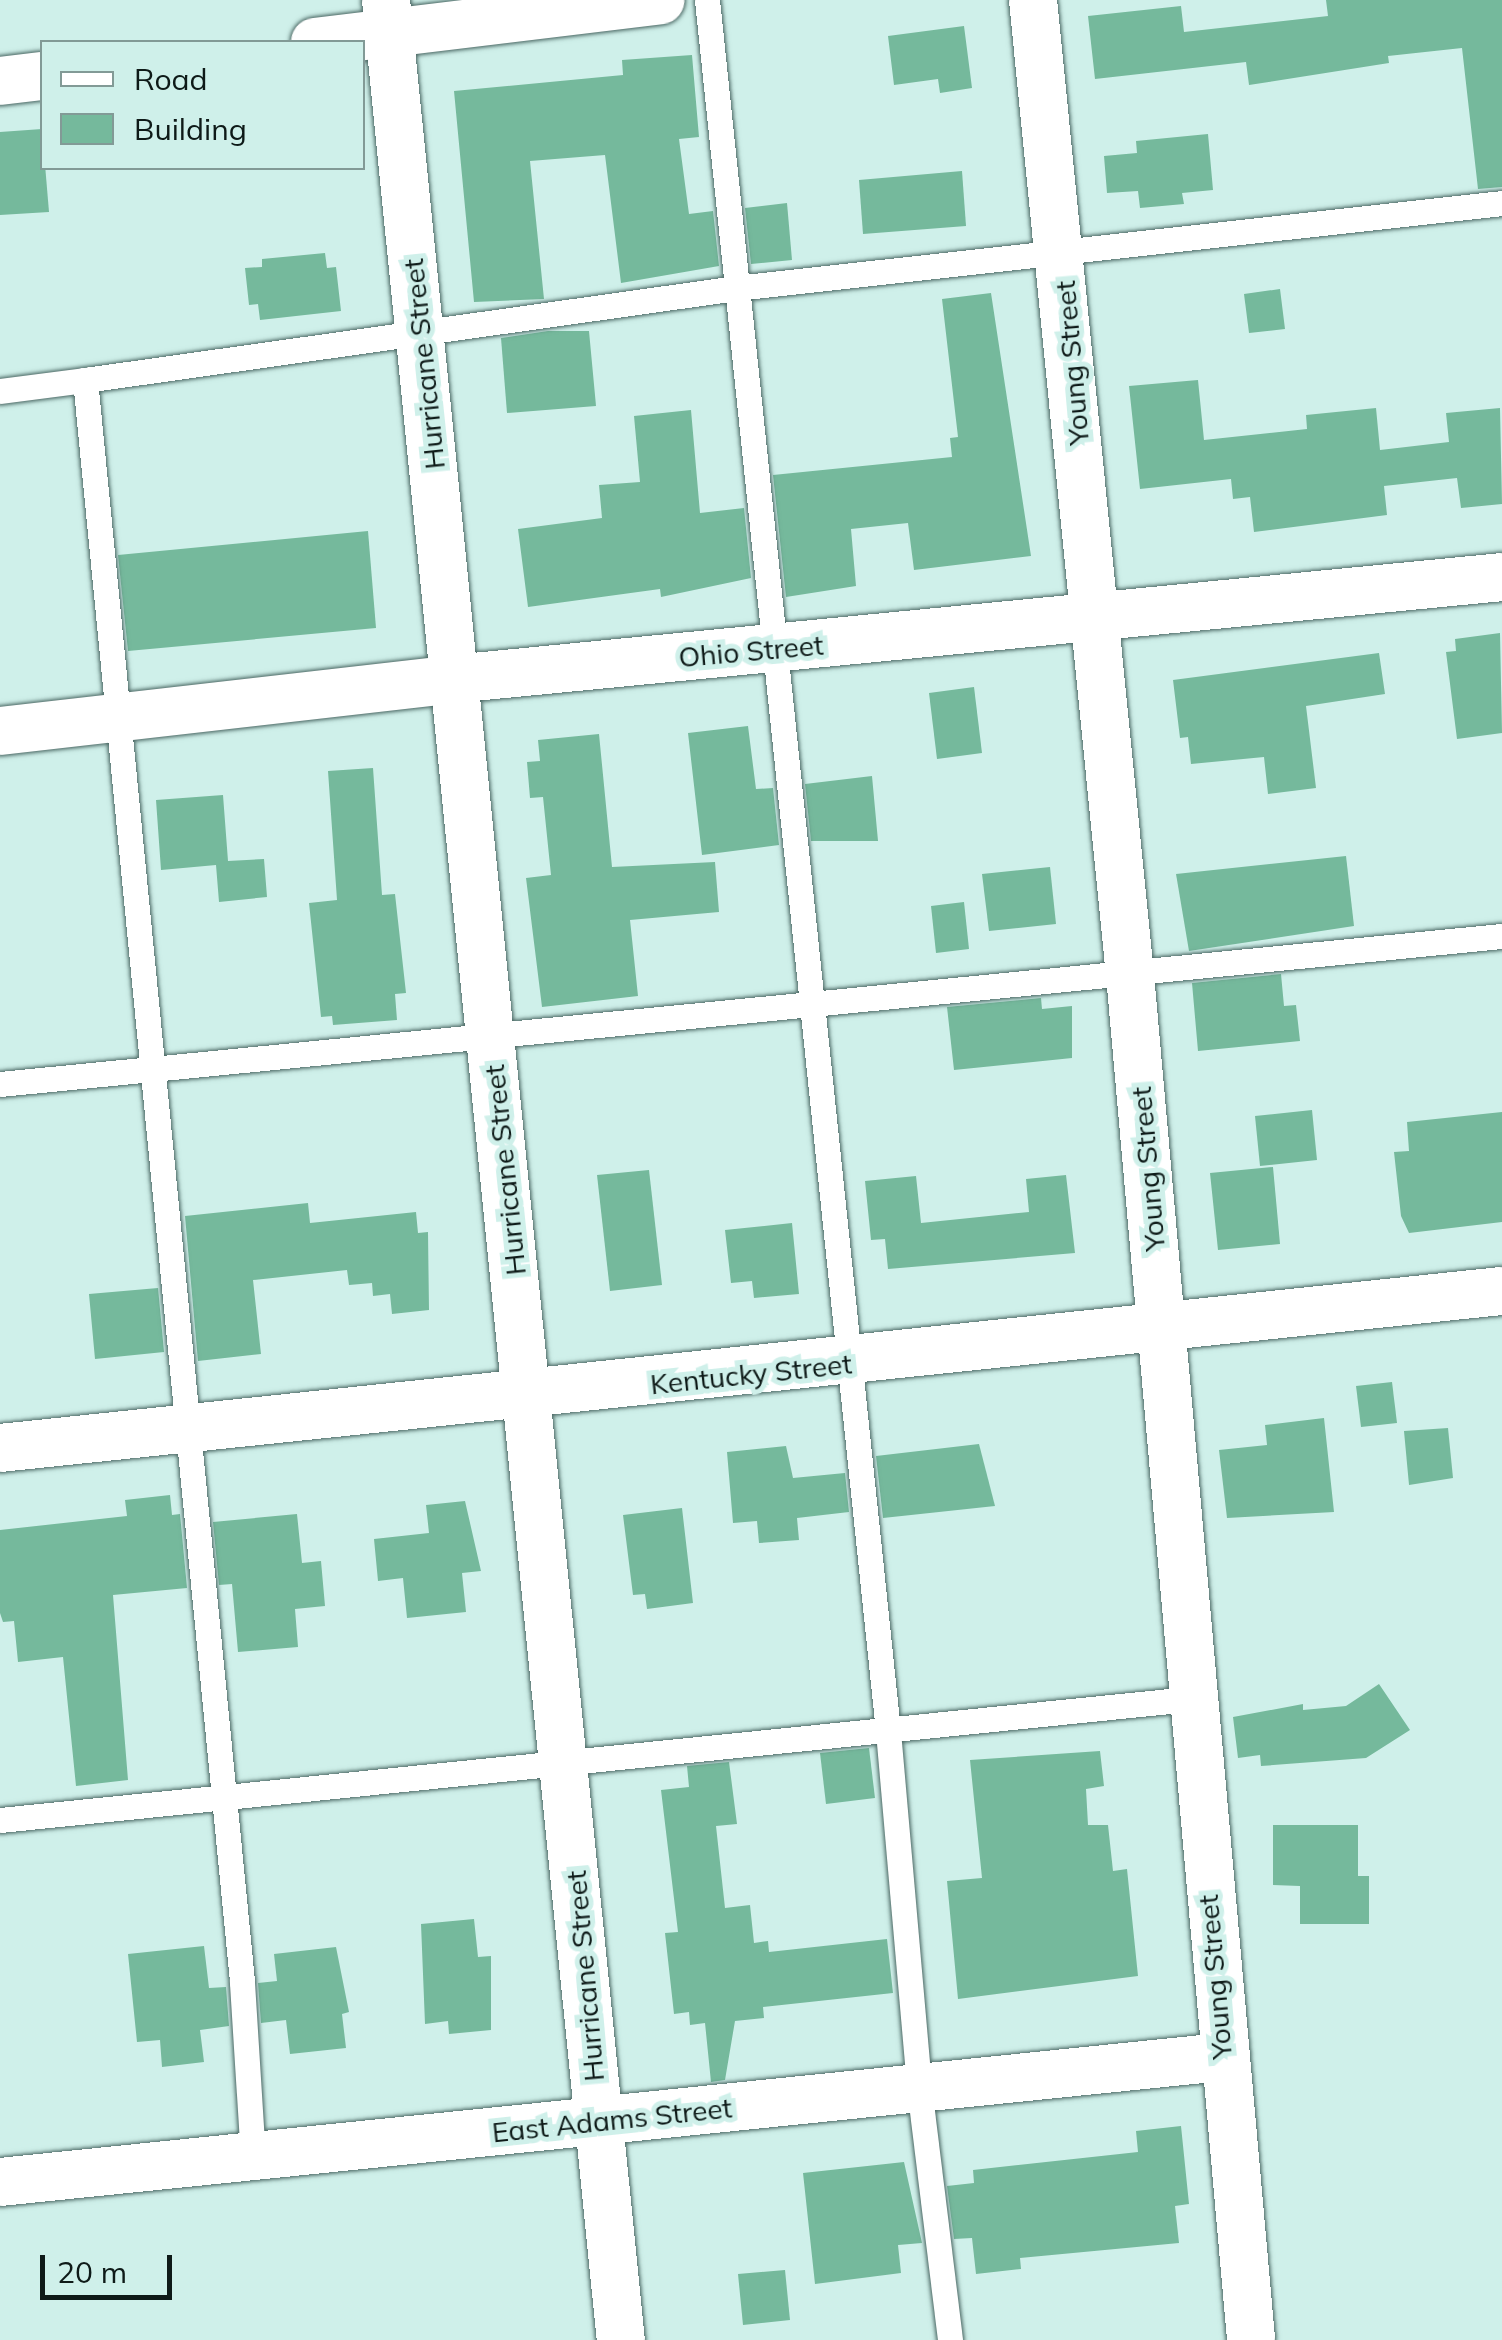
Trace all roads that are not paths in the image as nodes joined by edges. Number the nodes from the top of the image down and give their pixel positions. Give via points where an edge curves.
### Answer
1 (660, 0) edge
2 (707, 0) edge
3 (1033, 0) edge
4 (388, 17) edge
5 (321, 40) edge
6 (40, 76) edge
7 (0, 81) edge
8 (1502, 203) edge
9 (1061, 251) junction
10 (736, 288) junction
11 (422, 334) junction
12 (85, 380) junction
13 (0, 391) edge
14 (1502, 576) edge
15 (1095, 619) junction
16 (774, 649) junction
17 (453, 679) junction
18 (115, 720) junction
19 (0, 732) edge
20 (1502, 936) edge
21 (1130, 975) junction
22 (812, 1008) junction
23 (492, 1036) junction
24 (148, 1066) junction
25 (0, 1084) edge
26 (1502, 1291) edge
27 (1159, 1330) junction
28 (849, 1364) junction
29 (529, 1396) junction
30 (186, 1428) junction
31 (0, 1448) edge
32 (1189, 1699) junction
33 (888, 1731) junction
34 (566, 1760) junction
35 (222, 1799) junction
36 (0, 1820) edge
37 (1223, 2057) junction
38 (918, 2086) junction
39 (598, 2122) junction
40 (253, 2158) junction
41 (0, 2182) edge
42 (621, 2340) edge
43 (950, 2340) edge
44 (1251, 2340) edge

1 - 4 street
2 - 10 lane
3 - 9 street, Young Street
4 - 5 street
4 - 11 street, Hurricane Street
6 - 7 street
8 - 9 lane
9 - 10 lane
9 - 15 street, Young Street
10 - 11 lane
10 - 16 lane
11 - 12 lane
11 - 17 street, Hurricane Street
12 - 13 lane
12 - 18 lane
14 - 15 street, Ohio Street
15 - 16 street, Ohio Street
15 - 21 street, Young Street
16 - 17 street, Ohio Street
16 - 22 lane
17 - 18 street, Ohio Street
17 - 23 street, Hurricane Street
18 - 19 street, Ohio Street
18 - 24 lane
20 - 21 lane
21 - 22 lane
21 - 27 street, Young Street
22 - 23 lane
22 - 28 lane
23 - 24 lane
23 - 29 street, Hurricane Street
24 - 25 lane
24 - 30 lane
26 - 27 street, Kentucky Street
27 - 28 street, Kentucky Street
27 - 32 street, Young Street
28 - 29 street, Kentucky Street
28 - 33 lane
29 - 30 street, Kentucky Street
29 - 34 street, Hurricane Street
30 - 31 street, Kentucky Street
30 - 35 lane
32 - 33 lane
32 - 37 street, Young Street
33 - 34 lane
33 - 38 lane
34 - 35 lane
34 - 39 street, Hurricane Street
35 - 36 lane
35 - 40 lane
37 - 38 street, East Adams Street
37 - 44 street, Young Street
38 - 39 street, East Adams Street
38 - 43 lane
39 - 40 street, East Adams Street
39 - 42 street, Hurricane Street
40 - 41 street, East Adams Street

